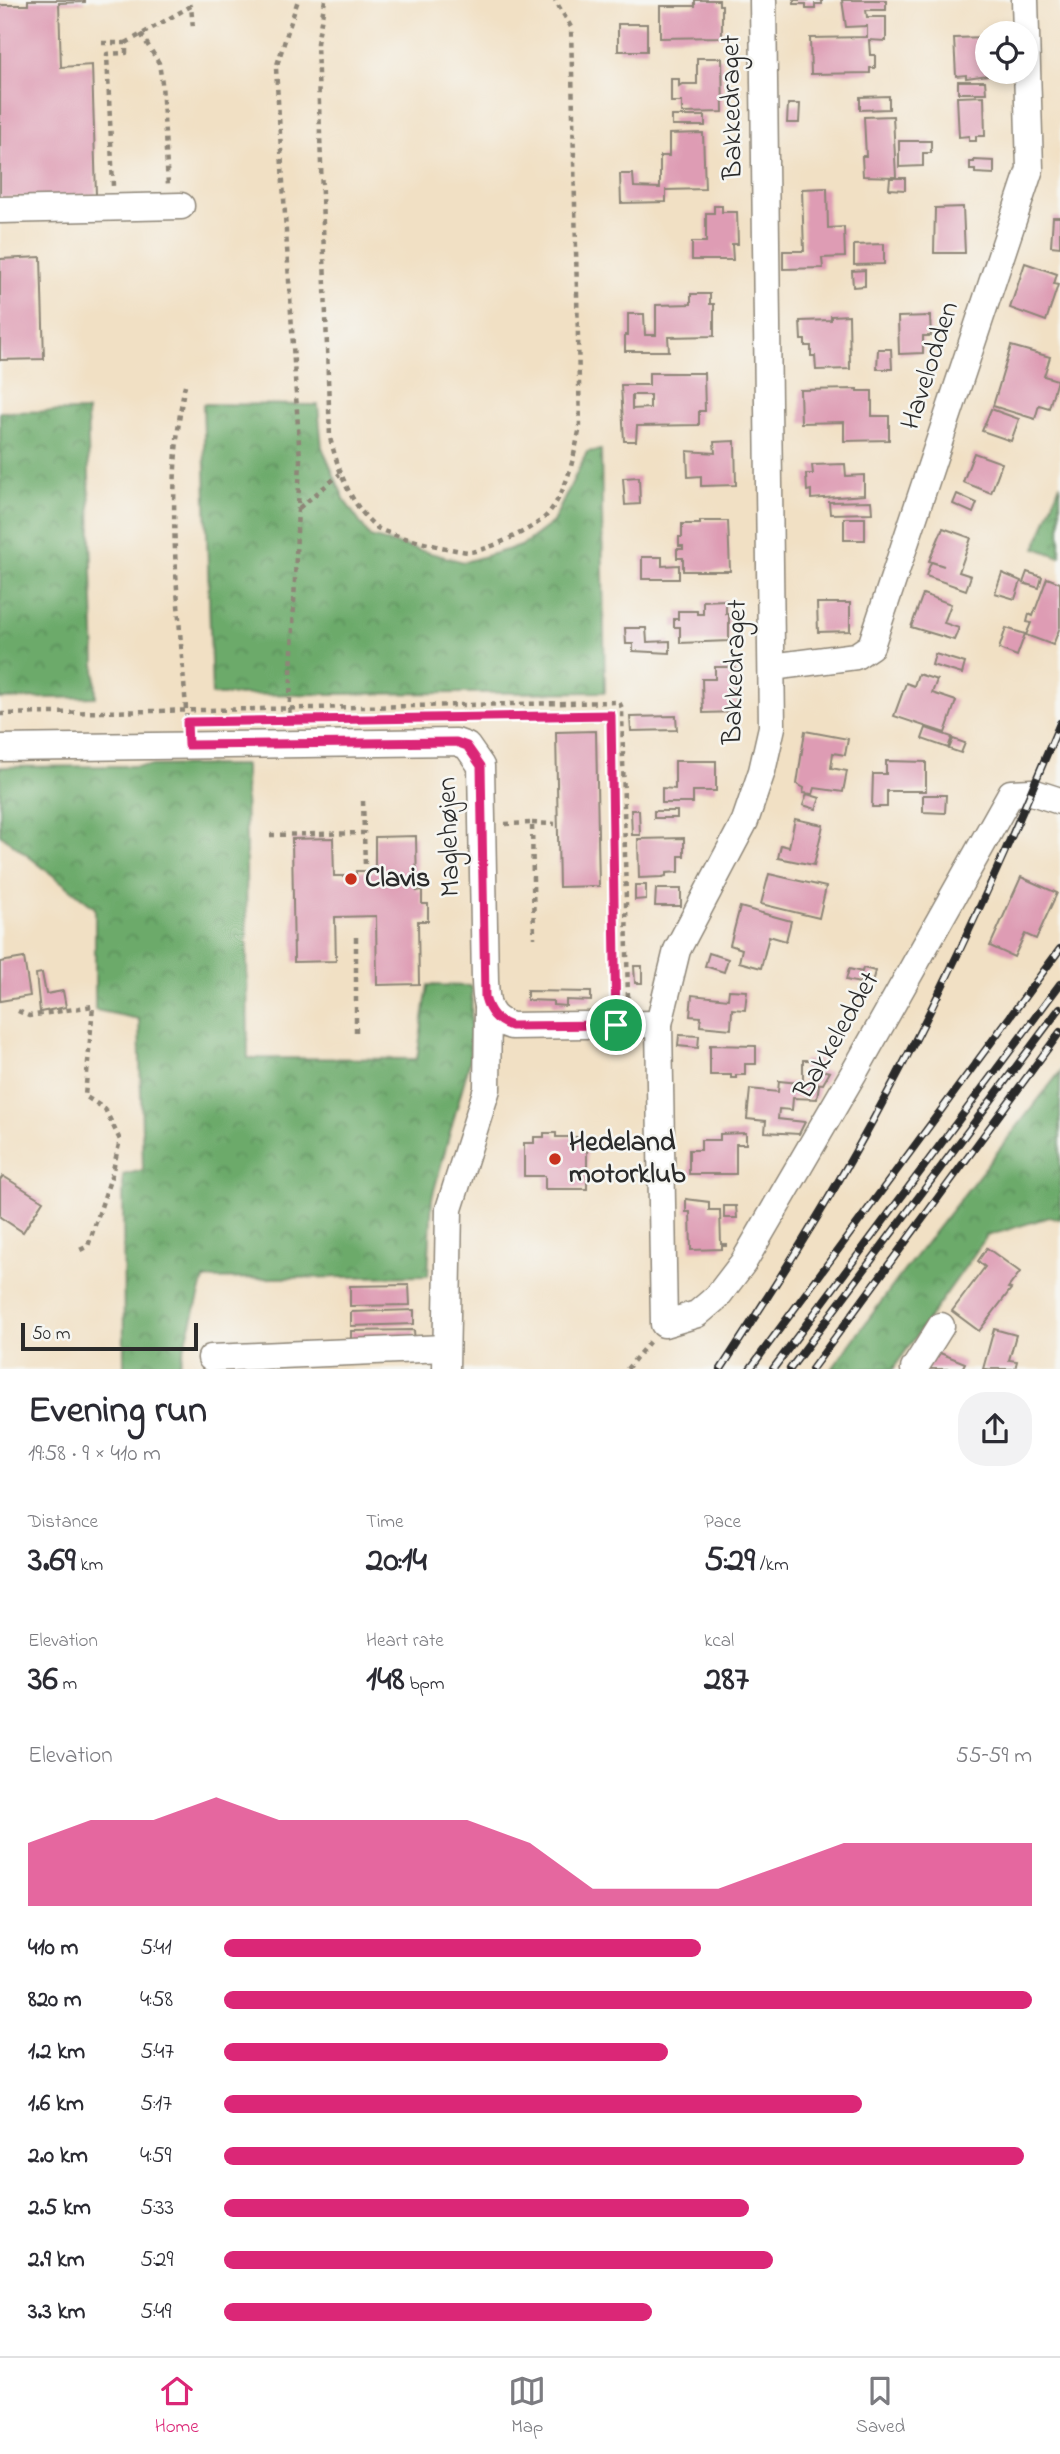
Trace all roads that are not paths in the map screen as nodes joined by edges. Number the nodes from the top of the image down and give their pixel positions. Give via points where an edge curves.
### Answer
1 (764, 0) edge
2 (1025, 0) edge
3 (175, 207) road end
4 (0, 209) edge
5 (772, 667) junction
6 (0, 748) edge
7 (1060, 801) edge
8 (488, 1010) junction
9 (659, 1024) junction
10 (664, 1324) joint
11 (941, 1326) dead end
12 (211, 1358) dead end
13 (445, 1358) edge
14 (914, 1369) edge

1 - 5 street, Bakkedraget
2 - 5 street, Havelodden via 1030,169 871,646 856,656
3 - 4 street
5 - 9 street, Bakkedraget via 772,727 762,771 745,821 677,950
6 - 8 street, Maglehøjen via 188,734 456,742 467,746 481,766
7 - 10 street, Bakkeleddet via 1032,792 1011,793 743,1263 697,1314
8 - 9 street via 511,1026
8 - 13 street, Maglehøjen via 487,1089 449,1209
9 - 10 street, Bakkedraget
11 - 14 street
12 - 13 street

